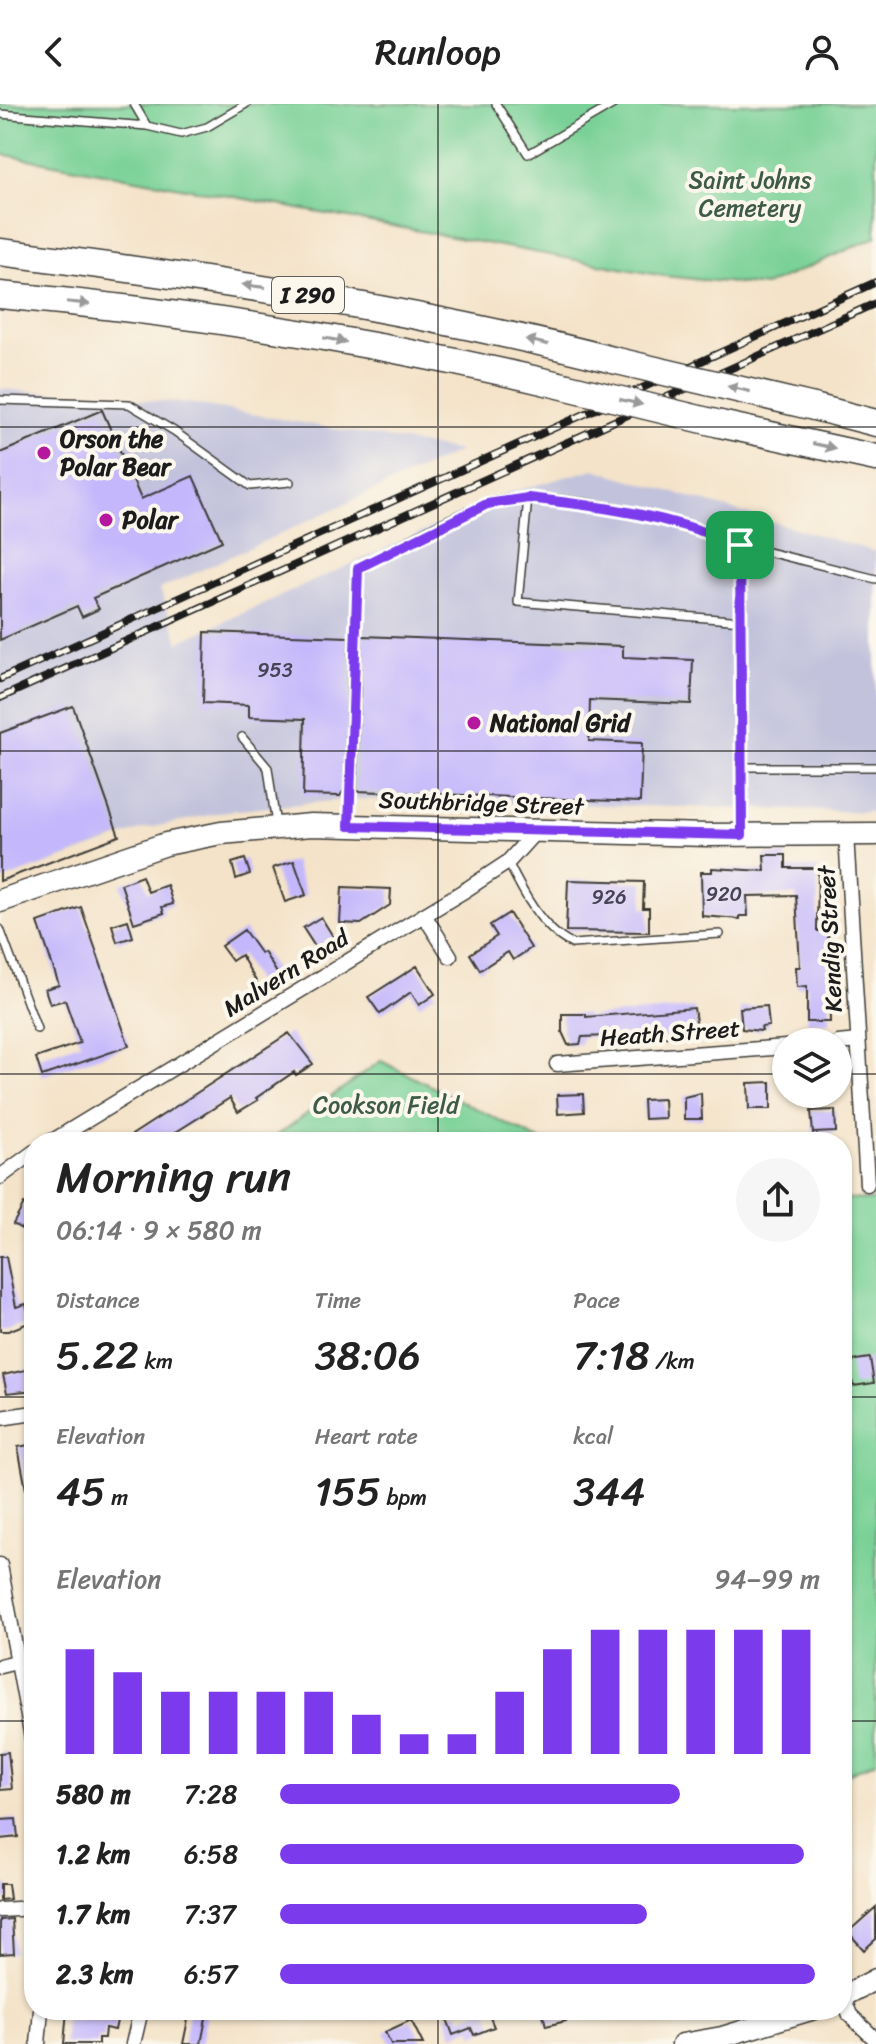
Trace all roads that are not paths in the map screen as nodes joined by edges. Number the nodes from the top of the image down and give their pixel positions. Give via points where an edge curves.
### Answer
1 (134, 104) edge
2 (246, 104) edge
3 (496, 104) edge
4 (614, 104) edge
5 (0, 114) edge
6 (147, 126) junction
7 (0, 252) edge
8 (0, 295) edge
9 (0, 400) edge
10 (876, 423) edge
11 (876, 458) edge
12 (290, 482) dead end
13 (528, 498) junction
14 (740, 545) junction
15 (876, 579) edge
16 (742, 621) junction
17 (242, 737) dead end
18 (744, 767) junction
19 (876, 767) edge
20 (349, 826) junction
21 (277, 828) junction
22 (536, 831) junction
23 (846, 834) junction
24 (876, 834) edge
25 (742, 835) junction
26 (508, 862) junction
27 (0, 901) edge
28 (424, 915) junction
29 (0, 929) edge
30 (720, 934) dead end
31 (450, 956) dead end
32 (37, 1029) dead end
33 (858, 1041) junction
34 (852, 1042) edge
35 (772, 1048) edge
36 (557, 1064) dead end
37 (67, 1132) edge
38 (24, 1159) edge
39 (0, 1177) edge
40 (867, 1184) dead end
41 (24, 1414) edge
42 (0, 1418) edge
43 (0, 1565) edge
44 (20, 1661) junction
45 (0, 1666) edge
46 (24, 1686) edge
47 (24, 1909) edge
48 (0, 1910) edge
49 (876, 1979) edge
50 (852, 1991) edge
51 (852, 2017) edge
52 (40, 2020) edge
53 (139, 2020) edge
54 (778, 2020) edge
55 (876, 2040) edge
56 (38, 2044) edge
57 (133, 2044) edge
58 (682, 2044) edge

1 - 6 lane
2 - 6 lane via 193,133
3 - 4 lane via 528,154
5 - 6 lane
10 -> 7 highway, I 290, bridge via 457,323 298,293
8 -> 11 highway, I 290, bridge via 293,332 555,384
9 - 12 lane via 129,404 250,486
13 - 14 lane via 625,509
13 - 16 lane via 518,602
13 - 20 lane via 487,504 358,568
14 - 15 lane
14 - 16 lane
16 - 18 lane
17 - 21 lane via 268,768
18 - 19 lane
18 - 25 lane
20 - 21 main road, Southbridge Street
20 - 22 main road, Southbridge Street
21 - 27 main road, Southbridge Street via 166,844
22 - 25 main road, Southbridge Street
22 - 26 street, Malvern Road
23 - 24 main road, Southbridge Street
23 - 25 main road, Southbridge Street
23 - 33 street, Kendig Street
26 - 28 street, Malvern Road
26 - 30 lane via 558,938 572,944
28 - 31 street
28 - 37 street, Malvern Road
29 - 32 lane
33 - 34 street
33 - 40 street, Kendig Street
35 - 36 street, Heath Street
38 - 39 street
41 - 42 street
43 - 44 street
44 - 45 street
44 - 46 street
47 - 48 street
49 - 50 street
51 - 55 street
52 - 56 street
53 - 57 street
54 - 58 street

